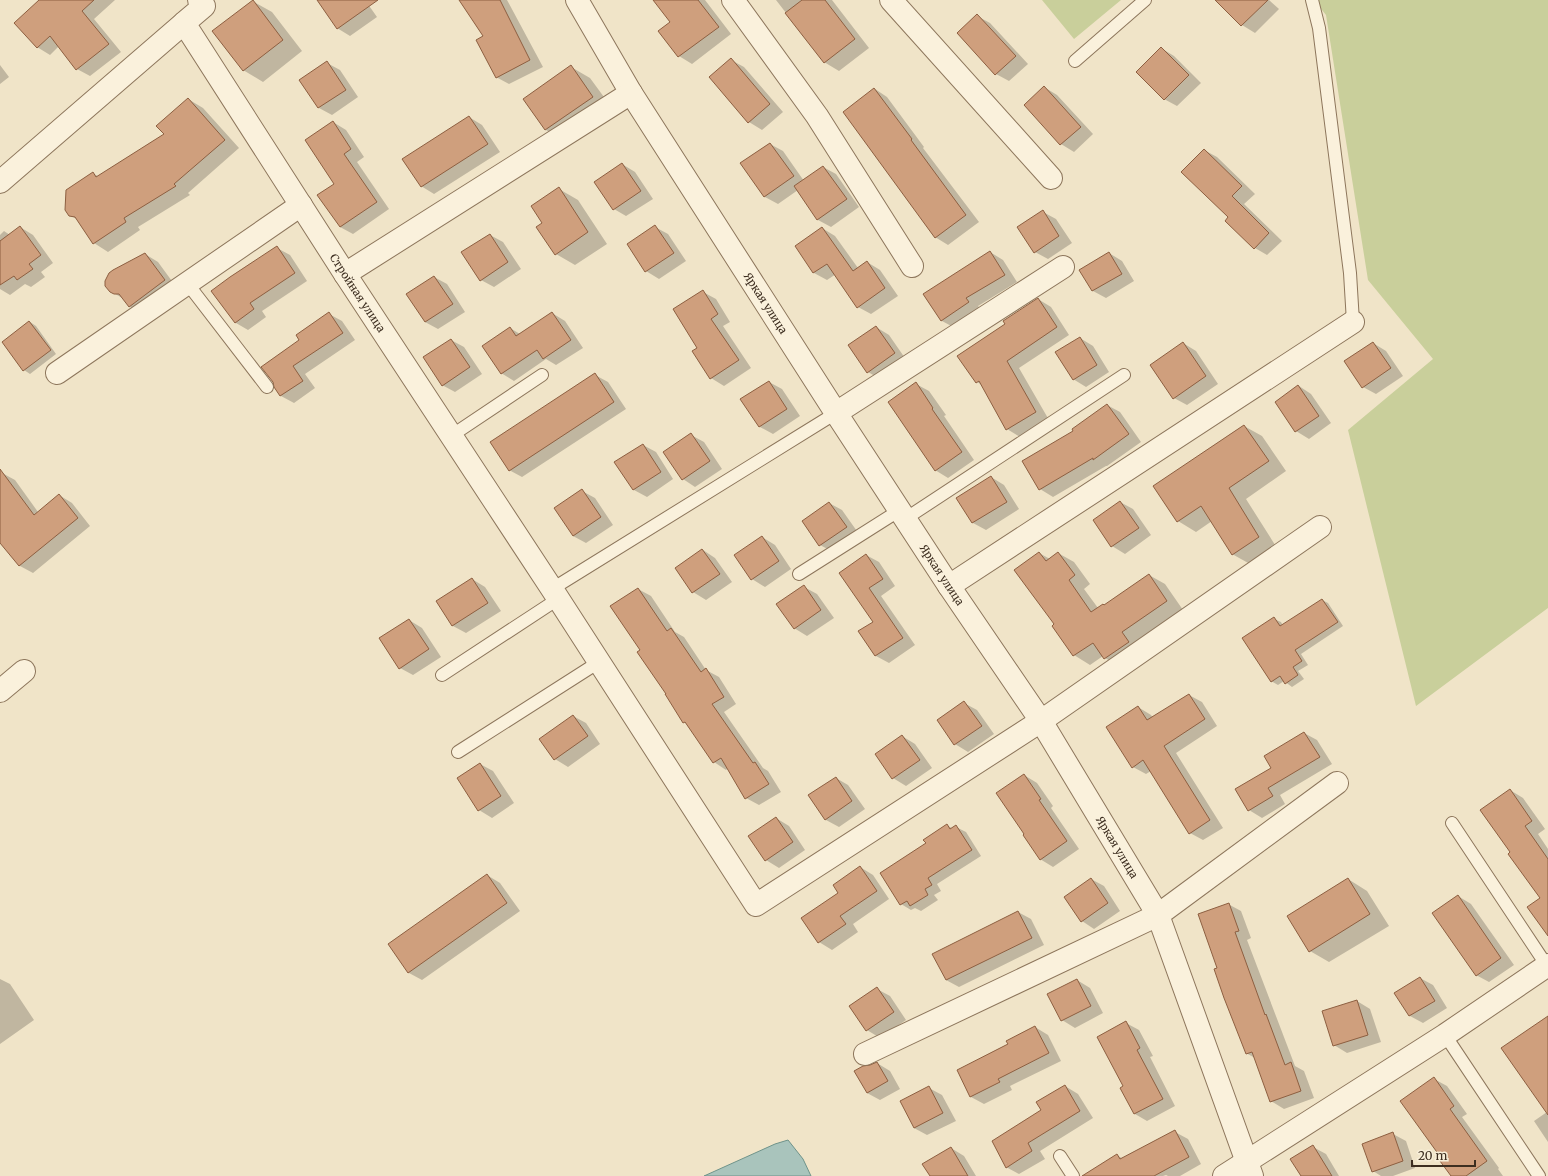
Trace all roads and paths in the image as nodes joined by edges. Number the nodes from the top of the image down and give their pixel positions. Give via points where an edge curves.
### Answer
1 (577, 0) edge
2 (733, 0) edge
3 (891, 0) edge
4 (1145, 0) edge
5 (1312, 0) edge
6 (205, 2) edge
7 (184, 23) junction
8 (1075, 61) dead end
9 (631, 93) junction
10 (1051, 178) dead end
11 (0, 182) edge
12 (301, 205) junction
13 (912, 266) dead end
14 (1062, 267) dead end
15 (345, 274) junction
16 (187, 283) junction
17 (1353, 322) joint
18 (57, 373) dead end
19 (542, 375) dead end
20 (1124, 375) dead end
21 (267, 387) dead end
22 (836, 413) junction
23 (451, 436) junction
24 (903, 514) junction
25 (1320, 528) dead end
26 (799, 574) dead end
27 (949, 586) junction
28 (555, 594) junction
29 (599, 662) junction
30 (24, 671) dead end
31 (442, 675) dead end
32 (0, 690) edge
33 (1041, 721) junction
34 (458, 752) dead end
35 (1337, 783) dead end
36 (1452, 823) dead end
37 (1158, 915) junction
38 (1548, 965) edge
39 (1445, 1035) junction
40 (865, 1054) dead end
41 (1060, 1156) dead end
42 (1249, 1169) edge
43 (1073, 1176) edge
44 (1224, 1176) edge
45 (1540, 1176) edge

1 - 9 street, Яркая улица
2 - 13 street via 817,116
3 - 10 street
4 - 8 lane
5 - 17 lane via 1319,28 1350,273
6 - 7 street
7 - 11 street
7 - 12 street, Стройная улица
9 - 15 street
9 - 22 street, Яркая улица
12 - 15 street, Стройная улица
12 - 16 street
14 - 22 street
15 - 23 street, Стройная улица
16 - 18 street
16 - 21 lane
17 - 27 street
19 - 23 lane
20 - 24 lane
22 - 24 street, Яркая улица
22 - 28 lane
23 - 28 street, Стройная улица
24 - 26 lane
24 - 27 street, Яркая улица
25 - 33 street
27 - 33 street, Яркая улица
28 - 29 street, Стройная улица
28 - 31 lane
29 - 33 street, Стройная улица via 756,905
29 - 34 lane
30 - 32 street
33 - 37 street, Яркая улица
35 - 37 street
36 - 38 lane
37 - 40 street
37 - 42 street, Яркая улица
38 - 39 street
39 - 42 street
39 - 45 lane
41 - 43 lane
42 - 44 street

